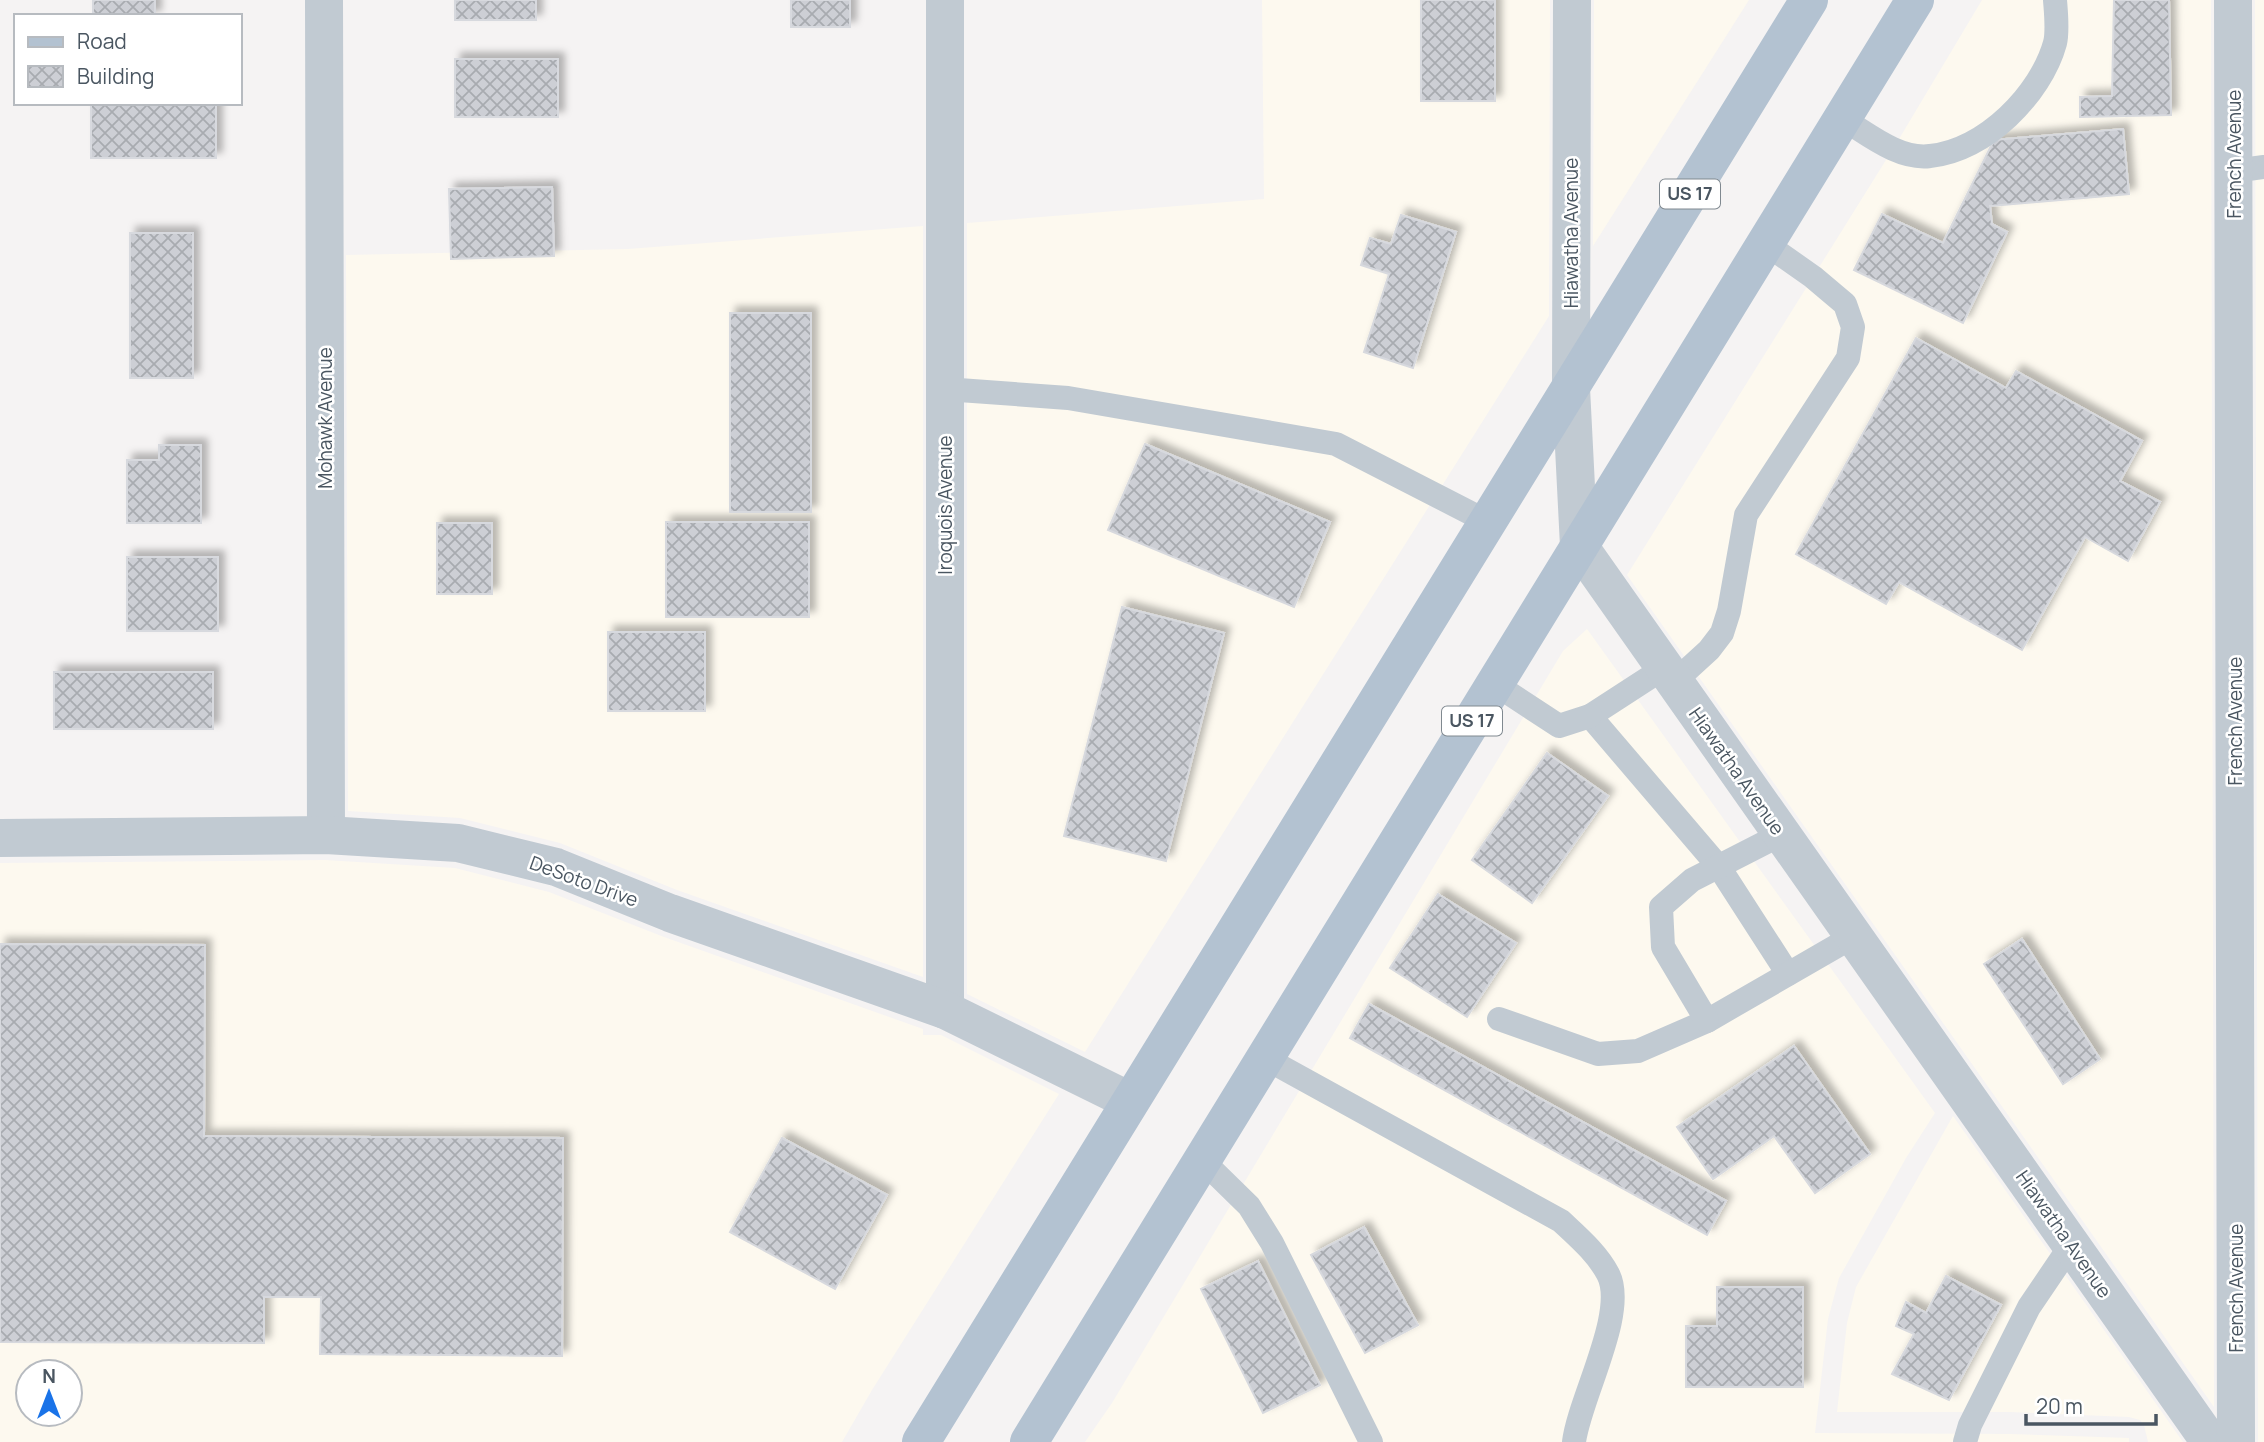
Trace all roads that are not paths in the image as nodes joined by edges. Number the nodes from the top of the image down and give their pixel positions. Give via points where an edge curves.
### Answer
1 (324, 0) edge
2 (945, 0) edge
3 (1572, 0) edge
4 (1809, 0) edge
5 (1915, 0) edge
6 (2055, 0) edge
7 (2233, 0) edge
8 (1843, 119) junction
9 (2249, 169) edge
10 (1766, 244) junction
11 (1571, 388) junction
12 (945, 389) junction
13 (1488, 522) junction
14 (1579, 546) junction
15 (1669, 675) junction
16 (1495, 684) junction
17 (1590, 716) junction
18 (1782, 834) junction
19 (326, 835) junction
20 (0, 838) edge
21 (1719, 867) junction
22 (1854, 936) junction
23 (1788, 974) junction
24 (945, 1010) junction
25 (1499, 1019) dead end
26 (1706, 1021) junction
27 (1265, 1058) junction
28 (1130, 1101) junction
29 (1202, 1160) junction
30 (2071, 1245) junction
31 (921, 1442) edge
32 (1029, 1442) edge
33 (1371, 1442) edge
34 (1574, 1442) edge
35 (1965, 1442) edge
36 (2210, 1442) edge
37 (2236, 1442) edge

1 - 19 street, Mohawk Avenue
2 - 12 street, Iroquois Avenue
3 - 11 street, Hiawatha Avenue
4 - 11 main road, US 17
5 - 8 main road, US 17
6 - 8 lane via 2055,42 2034,89 2005,121 1967,145 1930,157 1902,153
7 - 9 street, French Avenue
8 - 10 main road, US 17
9 - 37 street, French Avenue
10 - 14 main road, US 17
10 - 15 lane via 1845,304 1853,327 1849,358 1746,515 1722,633 1709,650
11 - 13 main road, US 17
11 - 14 street, Hiawatha Avenue
12 - 13 lane via 1068,398 1336,444
12 - 24 street, Iroquois Avenue
13 - 28 main road, US 17
14 - 15 street, Hiawatha Avenue
14 - 16 main road, US 17
15 - 17 lane
15 - 18 street, Hiawatha Avenue
16 - 17 lane via 1559,726
16 - 27 main road, US 17
17 - 21 lane
18 - 21 lane
18 - 22 street, Hiawatha Avenue
19 - 20 street, DeSoto Drive
19 - 24 street, DeSoto Drive via 458,843 556,867 670,913
21 - 23 lane
21 - 26 lane via 1692,880 1661,907 1662,947
22 - 23 lane
22 - 30 street, Hiawatha Avenue
23 - 26 lane
24 - 28 street, DeSoto Drive
25 - 26 lane via 1598,1054 1638,1051
27 - 29 main road, US 17
27 - 34 lane via 1561,1221 1593,1252 1610,1276 1614,1307
28 - 31 main road, US 17
29 - 32 main road, US 17
29 - 33 lane via 1249,1206 1272,1242
30 - 35 lane via 2029,1307
30 - 36 street, Hiawatha Avenue

